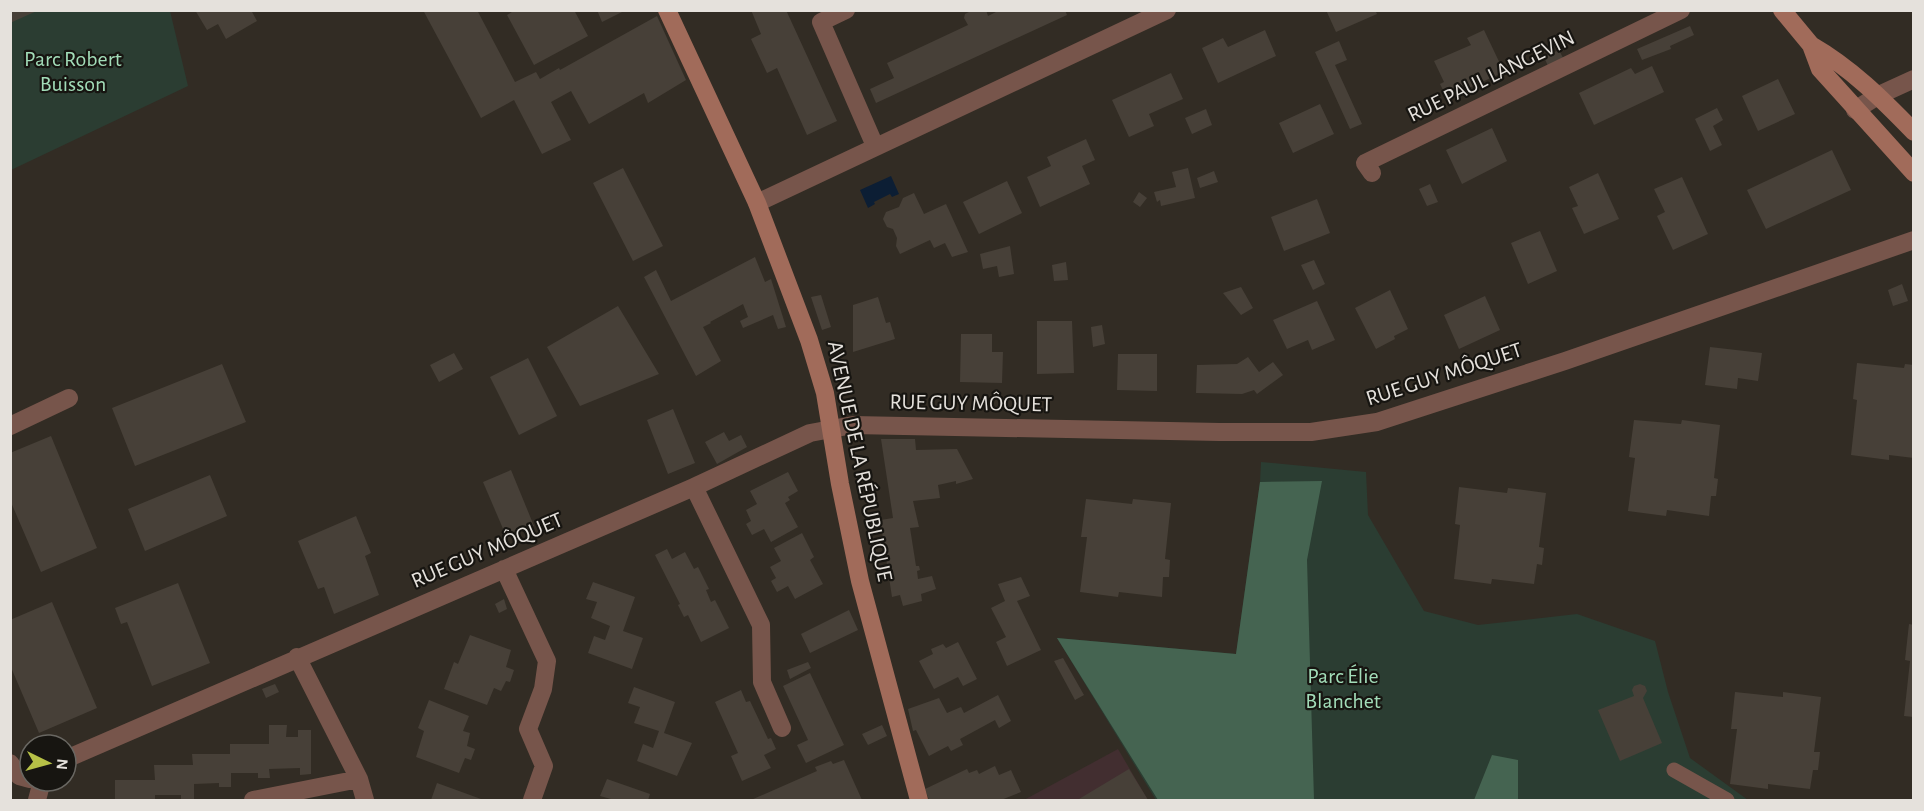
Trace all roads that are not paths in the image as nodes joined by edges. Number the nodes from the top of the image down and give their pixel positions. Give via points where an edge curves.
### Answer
1 (667, 10) edge
2 (846, 10) edge
3 (1167, 10) edge
4 (1681, 10) edge
5 (1782, 10) edge
6 (1811, 45) junction
7 (1914, 79) edge
8 (1879, 96) junction
9 (1856, 110) junction
10 (1914, 132) edge
11 (875, 146) junction
12 (1372, 173) dead end
13 (1914, 173) edge
14 (757, 203) junction
15 (1914, 240) edge
16 (69, 398) dead end
17 (10, 426) edge
18 (831, 428) junction
19 (694, 487) junction
20 (504, 569) junction
21 (297, 657) junction
22 (782, 728) dead end
23 (78, 754) edge
24 (1674, 770) dead end
25 (359, 779) junction
26 (253, 801) edge
27 (365, 801) edge
28 (532, 801) edge
29 (920, 801) edge
30 (1727, 801) edge

1 - 14 street, AVENUE DE LA RÉPUBLIQUE
2 - 11 street via 821,22
3 - 11 street
4 - 12 street, RUE PAUL LANGEVIN via 1365,163
5 - 6 street
6 - 8 street via 1837,60
6 - 9 street via 1820,69
7 - 8 street
8 - 9 street
8 - 10 street
9 - 13 street
11 - 14 street
14 - 18 street, AVENUE DE LA RÉPUBLIQUE via 809,340
15 - 18 street, RUE GUY MÔQUET via 1377,422 1311,432 853,425
16 - 17 street
18 - 19 street, RUE GUY MÔQUET via 810,433
18 - 29 street, AVENUE DE LA RÉPUBLIQUE via 860,581
19 - 20 street, RUE GUY MÔQUET
19 - 22 street via 761,625 762,682
20 - 21 street, RUE GUY MÔQUET
20 - 28 street via 547,661 543,689 528,729 544,766
21 - 23 street, RUE GUY MÔQUET
21 - 25 street
24 - 30 lane
25 - 26 street
25 - 27 street

